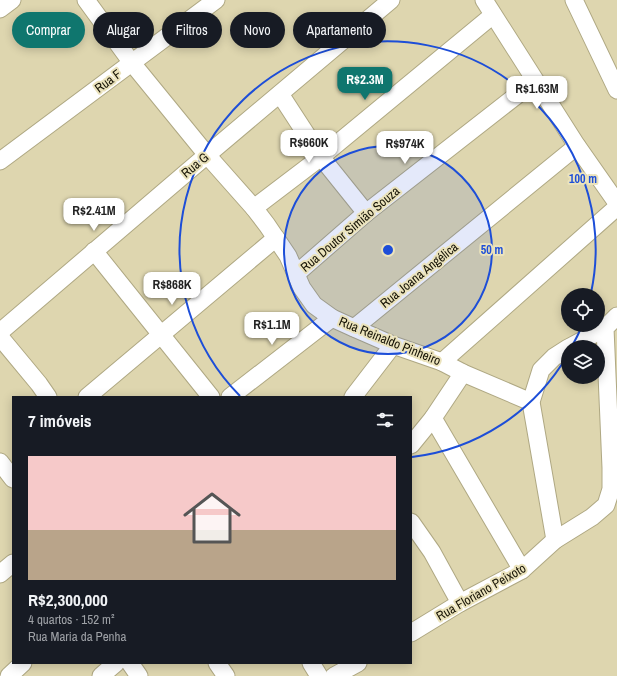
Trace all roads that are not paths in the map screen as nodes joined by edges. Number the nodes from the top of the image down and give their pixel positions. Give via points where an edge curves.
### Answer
1 (12, 0) edge
2 (86, 0) edge
3 (216, 0) edge
4 (391, 0) edge
5 (484, 0) edge
6 (574, 0) edge
7 (0, 9) edge
8 (493, 15) junction
9 (132, 63) junction
10 (535, 81) junction
11 (617, 90) edge
12 (280, 94) junction
13 (577, 146) junction
14 (207, 155) junction
15 (321, 157) junction
16 (0, 161) edge
17 (617, 203) edge
18 (617, 207) edge
19 (254, 208) junction
20 (366, 214) junction
21 (276, 238) junction
22 (94, 251) junction
23 (296, 274) junction
24 (332, 318) junction
25 (611, 322) edge
26 (354, 328) junction
27 (0, 332) edge
28 (161, 335) junction
29 (0, 337) edge
30 (581, 340) edge
31 (393, 345) junction
32 (561, 352) edge
33 (442, 362) junction
34 (463, 373) junction
35 (47, 396) edge
36 (88, 396) edge
37 (210, 396) edge
38 (231, 396) edge
39 (354, 396) edge
40 (531, 402) junction
41 (433, 418) junction
42 (412, 444) edge
43 (412, 523) edge
44 (555, 540) junction
45 (12, 564) edge
46 (522, 570) junction
47 (0, 574) edge
48 (460, 603) junction
49 (412, 632) edge
50 (22, 664) edge
51 (115, 664) edge
52 (131, 664) edge
53 (218, 664) edge
54 (312, 664) edge
55 (356, 664) edge
56 (9, 676) edge
57 (101, 676) edge
58 (139, 676) edge
59 (226, 676) edge
60 (319, 676) edge
61 (334, 676) edge

1 - 7 street
2 - 9 street, Rua Reinaldo Pinheiro
3 - 9 street, Rua F
4 - 12 street, Rua G
5 - 8 street
6 - 11 street
8 - 10 street
8 - 15 street
9 - 14 street, Rua Reinaldo Pinheiro
9 - 16 street, Rua F
10 - 13 street
10 - 20 street, Rua Doutor Simião Souza
12 - 14 street, Rua G
12 - 15 street
13 - 17 street
13 - 26 street, Rua Joana Angélica
14 - 19 street, Rua Reinaldo Pinheiro
14 - 22 street, Rua G
15 - 19 street
15 - 20 street
18 - 33 street
19 - 21 street, Rua Reinaldo Pinheiro
20 - 23 street, Rua Doutor Simião Souza
21 - 23 street, Rua Reinaldo Pinheiro
21 - 28 street
22 - 27 street, Rua G
22 - 28 street
23 - 24 street, Rua Reinaldo Pinheiro via 314,305
24 - 26 street, Rua Reinaldo Pinheiro
24 - 38 street
25 - 30 street
25 - 44 street, Rua Floriano Peixoto via 611,489 606,505
26 - 31 street, Rua Reinaldo Pinheiro
28 - 36 street
28 - 37 street
29 - 35 street
31 - 33 street, Rua Reinaldo Pinheiro
31 - 39 street
32 - 40 street via 541,370
33 - 34 street, Rua Reinaldo Pinheiro
34 - 40 street, Rua Reinaldo Pinheiro
34 - 41 street
40 - 44 street
41 - 42 street
41 - 46 street
43 - 48 street via 432,552
44 - 46 street, Rua Floriano Peixoto
45 - 47 street
46 - 48 street, Rua Floriano Peixoto
48 - 49 street, Rua Floriano Peixoto
50 - 56 street
51 - 57 street
52 - 58 street
53 - 59 street
54 - 60 street
55 - 61 street

